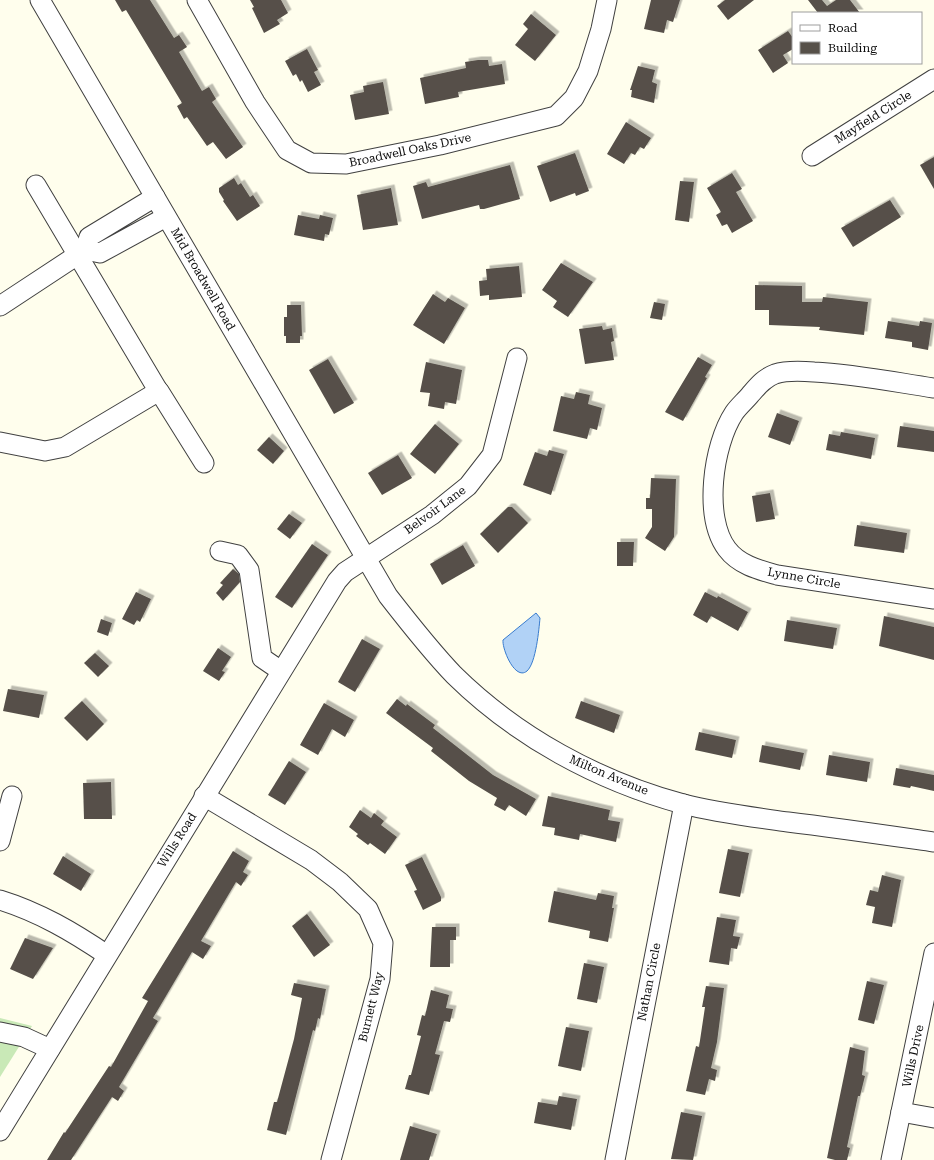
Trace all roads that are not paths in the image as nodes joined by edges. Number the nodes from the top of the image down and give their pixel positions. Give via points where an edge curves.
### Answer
1 (40, 0) edge
2 (197, 0) edge
3 (607, 0) edge
4 (934, 79) edge
5 (812, 156) dead end
6 (36, 185) dead end
7 (155, 197) junction
8 (166, 216) junction
9 (82, 252) junction
10 (0, 306) edge
11 (517, 358) dead end
12 (934, 388) edge
13 (159, 392) junction
14 (0, 442) edge
15 (204, 463) dead end
16 (220, 552) dead end
17 (365, 557) junction
18 (934, 599) edge
19 (281, 671) junction
20 (12, 796) dead end
21 (204, 796) junction
22 (684, 804) junction
23 (0, 842) edge
24 (934, 842) edge
25 (0, 900) edge
26 (934, 953) edge
27 (107, 955) junction
28 (0, 1032) edge
29 (50, 1049) junction
30 (901, 1112) junction
31 (934, 1118) edge
32 (0, 1132) edge
33 (331, 1160) edge
34 (614, 1160) edge
35 (892, 1160) edge

1 - 7 street, Mid Broadwell Road
2 - 3 street, Broadwell Oaks Drive via 287,150 311,163 346,164 440,145 556,116 574,98 588,71
4 - 5 street, Mayfield Circle
6 - 9 street
7 - 8 street, Mid Broadwell Road
7 - 9 street via 89,237
8 - 9 street via 100,253
8 - 17 street, Mid Broadwell Road
9 - 10 street
9 - 13 street
11 - 17 street, Belvoir Lane via 492,455 468,486 432,515
12 - 18 street, Lynne Circle via 842,374 795,371 775,374 760,384 734,414 721,442 712,491 715,520 722,540 736,558 753,568 777,575
13 - 14 street via 65,447 45,451
13 - 15 street
16 - 19 street via 238,555 248,570 262,658
17 - 19 street, Wills Road via 337,581
17 - 22 street, Milton Avenue via 388,596 419,636 455,675 494,710 537,741 584,767 632,788
19 - 21 street, Wills Road
20 - 23 street
21 - 27 street, Wills Road
21 - 33 street, Burnett Way via 311,860 340,882 368,909 383,943 380,979
22 - 24 street, Milton Avenue via 735,814
22 - 34 street, Nathan Circle
25 - 27 street via 49,919
26 - 30 street, Wills Drive
27 - 29 street, Wills Road
28 - 29 street via 24,1037
29 - 32 street, Wills Road
30 - 31 street
30 - 35 street, Wills Drive

